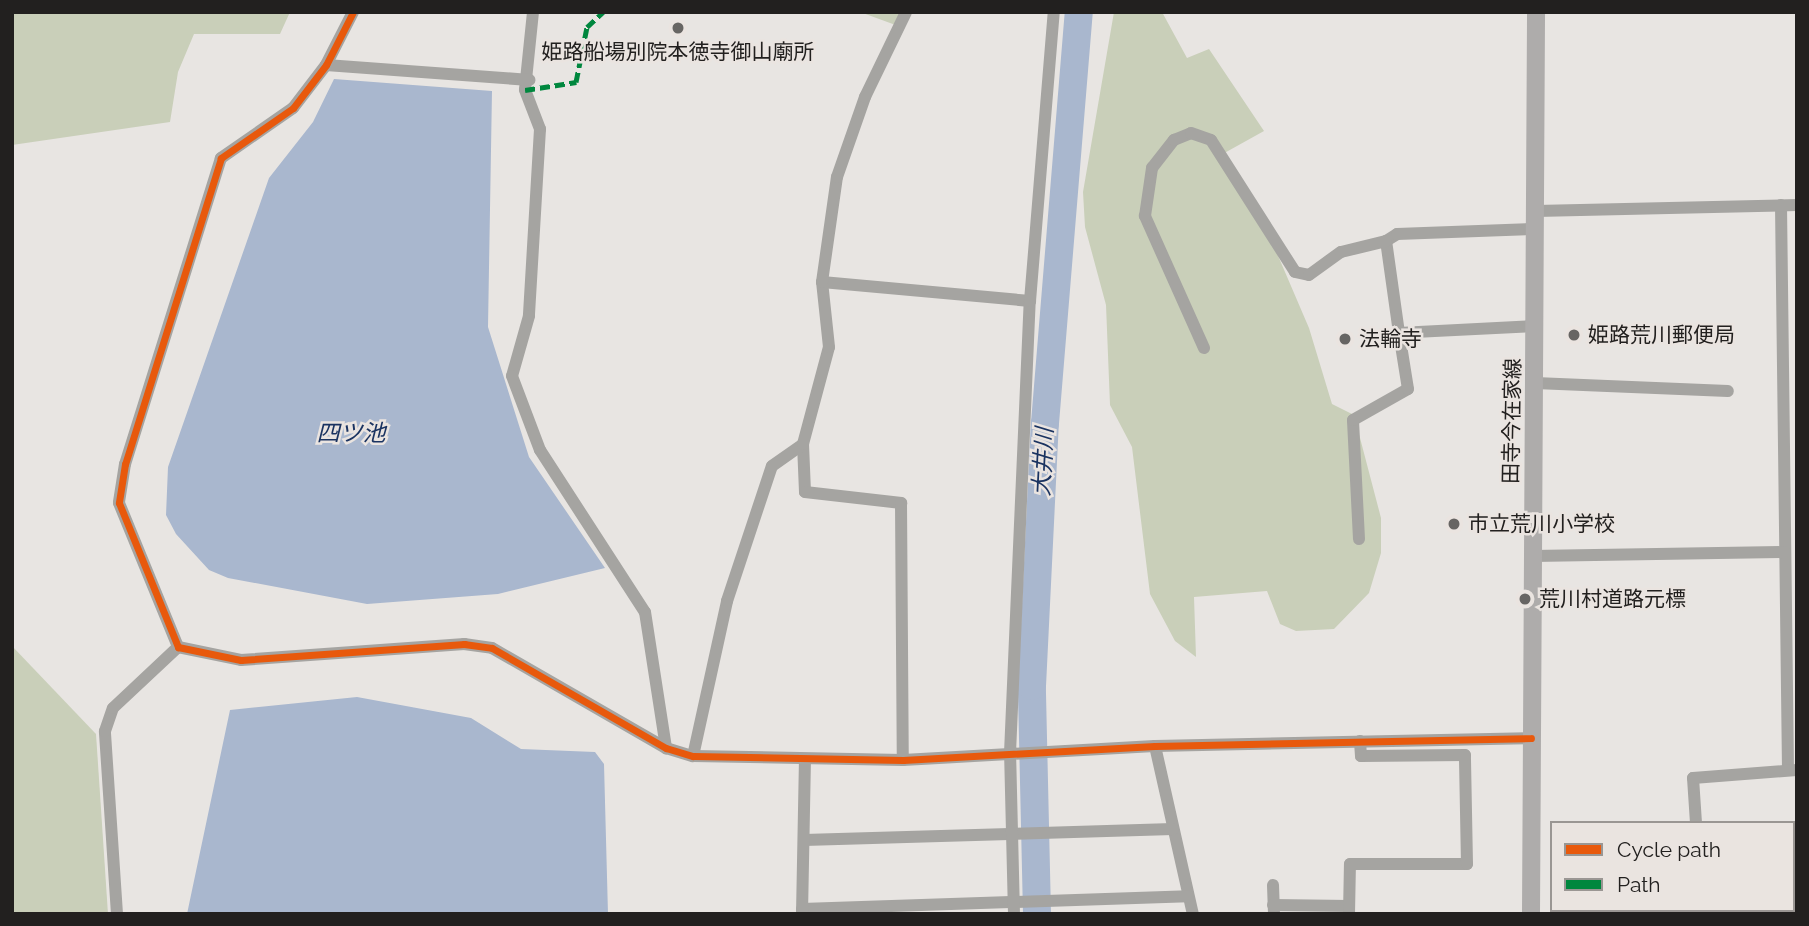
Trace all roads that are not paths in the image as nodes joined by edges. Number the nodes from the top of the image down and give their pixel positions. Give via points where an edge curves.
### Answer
1 (353, 12) edge
2 (533, 12) edge
3 (906, 12) edge
4 (1054, 12) edge
5 (1536, 12) edge
6 (326, 65) junction
7 (529, 80) junction
8 (1781, 205) junction
9 (1797, 205) edge
10 (1536, 220) junction
11 (1386, 241) junction
12 (822, 282) junction
13 (1030, 301) junction
14 (1535, 326) junction
15 (1399, 333) junction
16 (1204, 348) dead end
17 (1535, 383) junction
18 (1728, 391) dead end
19 (803, 444) junction
20 (1359, 539) dead end
21 (1785, 552) junction
22 (1533, 556) junction
23 (178, 647) junction
24 (1531, 738) junction
25 (1360, 741) junction
26 (1155, 746) junction
27 (666, 748) junction
28 (1010, 752) junction
29 (692, 756) junction
30 (903, 760) junction
31 (805, 761) junction
32 (1792, 769) edge
33 (1696, 821) edge
34 (1173, 828) junction
35 (1012, 832) junction
36 (804, 840) junction
37 (1273, 885) dead end
38 (1188, 897) junction
39 (1014, 908) edge
40 (1273, 910) edge
41 (1349, 910) edge
42 (802, 912) edge
43 (117, 914) edge
44 (1193, 914) edge
45 (1531, 914) edge

1 - 6 street
2 - 7 street
3 - 12 street via 865,97 837,177
4 - 13 street
5 - 10 main road, 田寺今在家線
6 - 7 street
6 - 23 street via 293,108 221,158 125,464 119,503
7 - 27 street via 525,90 540,129 529,316 512,376 540,450 645,612
8 - 9 street
8 - 10 street
8 - 21 street
10 - 11 street via 1397,234
10 - 14 main road, 田寺今在家線
11 - 15 street
11 - 16 street via 1342,252 1310,275 1295,272 1211,139 1191,133 1174,140 1152,167 1145,216
12 - 13 street
12 - 19 street via 829,347
13 - 28 street
14 - 15 street
14 - 17 main road, 田寺今在家線
15 - 20 street via 1408,389 1353,420
17 - 18 street
17 - 22 main road, 田寺今在家線
19 - 29 street via 772,466 727,601
19 - 30 street via 805,492 901,503
21 - 22 street
21 - 32 street
22 - 24 main road, 田寺今在家線
23 - 27 street via 241,660 492,648
23 - 43 street via 113,708 105,731
24 - 25 street
24 - 45 main road, 田寺今在家線
25 - 26 street
25 - 41 street via 1361,756 1465,755 1468,863 1350,864
26 - 28 street
26 - 34 street
27 - 29 street
28 - 30 street
28 - 35 street
29 - 31 street
30 - 31 street
31 - 36 street
32 - 33 street via 1693,778
34 - 35 street
34 - 38 street
35 - 36 street
35 - 39 street
36 - 42 street
37 - 40 street
38 - 39 street via 1057,901
38 - 44 street
39 - 42 street
40 - 41 street

